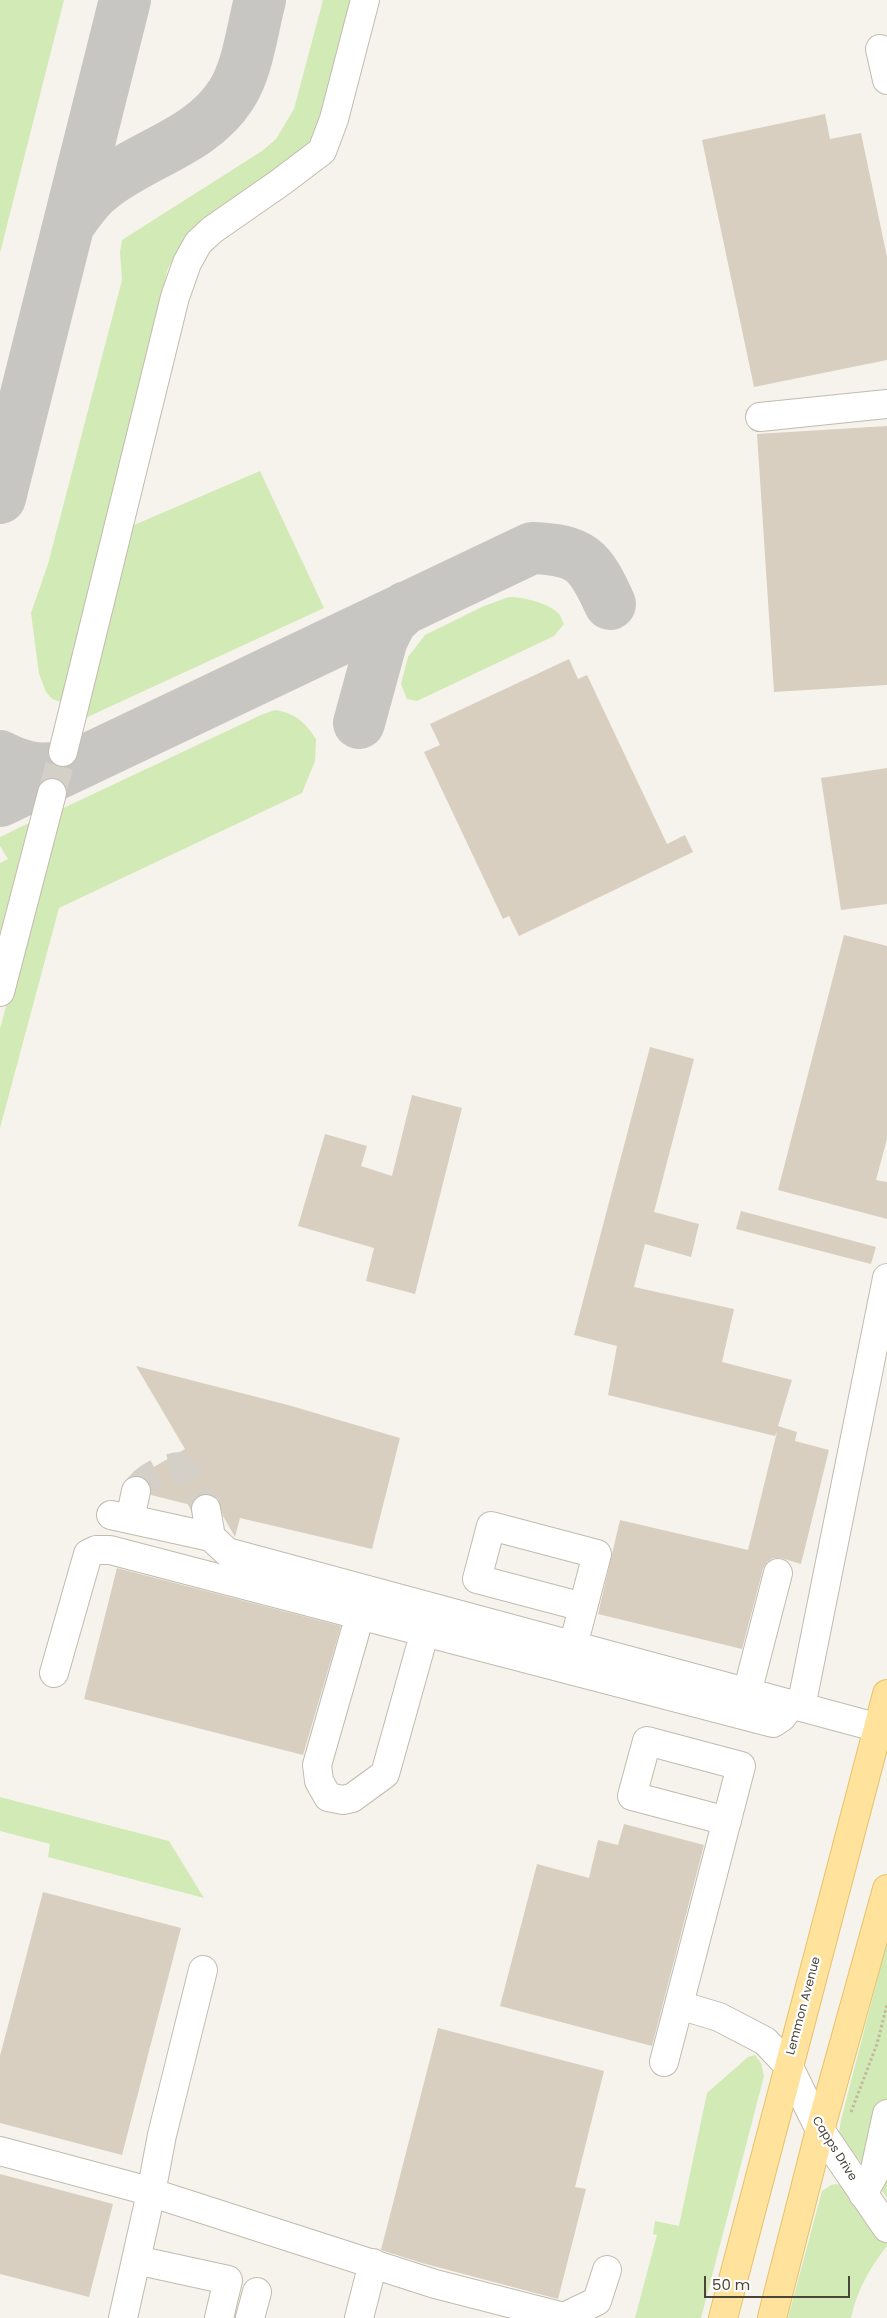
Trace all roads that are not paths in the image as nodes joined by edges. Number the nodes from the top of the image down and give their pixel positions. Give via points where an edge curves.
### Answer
1 (365, 0) edge
2 (880, 49) dead end
3 (887, 80) edge
4 (887, 404) edge
5 (760, 417) dead end
6 (63, 752) tunnel mouth
7 (52, 793) tunnel mouth
8 (0, 992) edge
9 (887, 1278) edge
10 (136, 1491) tunnel mouth
11 (206, 1509) tunnel mouth
12 (211, 1537) junction
13 (778, 1573) dead end
14 (583, 1607) dead end
15 (360, 1615) junction
16 (424, 1631) junction
17 (573, 1646) junction
18 (54, 1673) dead end
19 (747, 1693) junction
20 (887, 1694) edge
21 (796, 1706) junction
22 (883, 1729) edge
23 (727, 1821) dead end
24 (887, 1889) edge
25 (204, 1970) dead end
26 (679, 2005) junction
27 (664, 2062) dead end
28 (788, 2065) junction
29 (887, 2114) edge
30 (820, 2130) junction
31 (0, 2151) edge
32 (152, 2193) junction
33 (863, 2194) junction
34 (887, 2228) edge
35 (136, 2260) junction
36 (373, 2263) junction
37 (607, 2270) dead end
38 (257, 2292) dead end
39 (123, 2318) edge
40 (219, 2318) edge
41 (250, 2318) edge
42 (358, 2318) edge
43 (722, 2318) edge
44 (772, 2318) edge

1 - 6 street via 334,118 322,151 212,230 186,263
2 - 3 street
4 - 5 street
7 - 8 street
9 - 21 street
10 - 12 street via 120,1517
11 - 12 street
12 - 17 street via 227,1552
13 - 19 street
14 - 17 street
15 - 16 street
15 - 16 street via 317,1765 319,1781 328,1797 352,1798 385,1774
15 - 18 street via 110,1550 96,1550 88,1554
16 - 21 street via 773,1723
17 - 19 street
19 - 21 street
20 - 22 main road, Lemmon Avenue
21 - 22 street
22 - 28 main road, Lemmon Avenue
23 - 26 street
24 - 30 main road
25 - 32 street via 162,2135
26 - 27 street
26 - 28 street, Capps Drive via 719,2017 765,2041
28 - 30 street, Capps Drive
28 - 43 main road, Lemmon Avenue
29 - 33 street via 874,2174
30 - 33 street, Capps Drive
30 - 44 main road
31 - 32 street
32 - 35 street
32 - 36 street
33 - 34 street, Capps Drive
35 - 39 street
35 - 40 street via 228,2280
36 - 37 street via 435,2284 564,2317 597,2301
36 - 42 street
38 - 41 street

